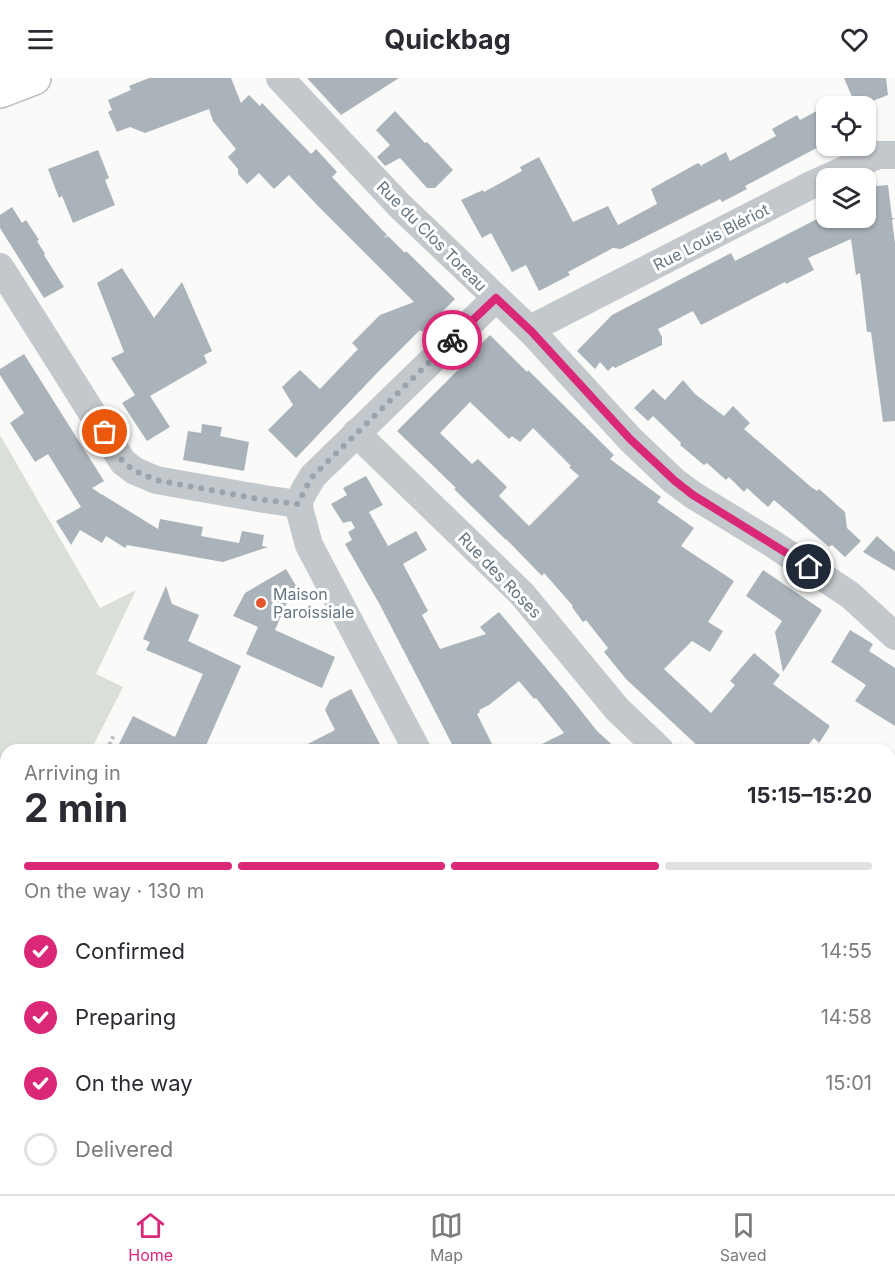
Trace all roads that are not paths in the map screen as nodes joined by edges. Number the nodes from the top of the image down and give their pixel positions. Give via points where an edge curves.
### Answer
1 (34, 78) edge
2 (280, 78) edge
3 (0, 91) edge
4 (895, 155) edge
5 (0, 267) edge
6 (496, 298) junction
7 (532, 332) junction
8 (357, 433) junction
9 (298, 504) junction
10 (895, 636) edge
11 (414, 744) edge
12 (654, 744) edge

1 - 3 main road
2 - 6 street, Rue du Clos Toreau via 399,205
4 - 7 street, Rue Louis Blériot via 878,155 813,184 540,324
5 - 9 street via 123,462 156,480
6 - 7 street, Rue du Clos Toreau
6 - 8 street
7 - 10 street, Rue du Clos Toreau via 630,439 675,481 850,595
8 - 9 street via 313,476
8 - 12 street, Rue des Roses via 522,594 617,710
9 - 11 street via 309,545

